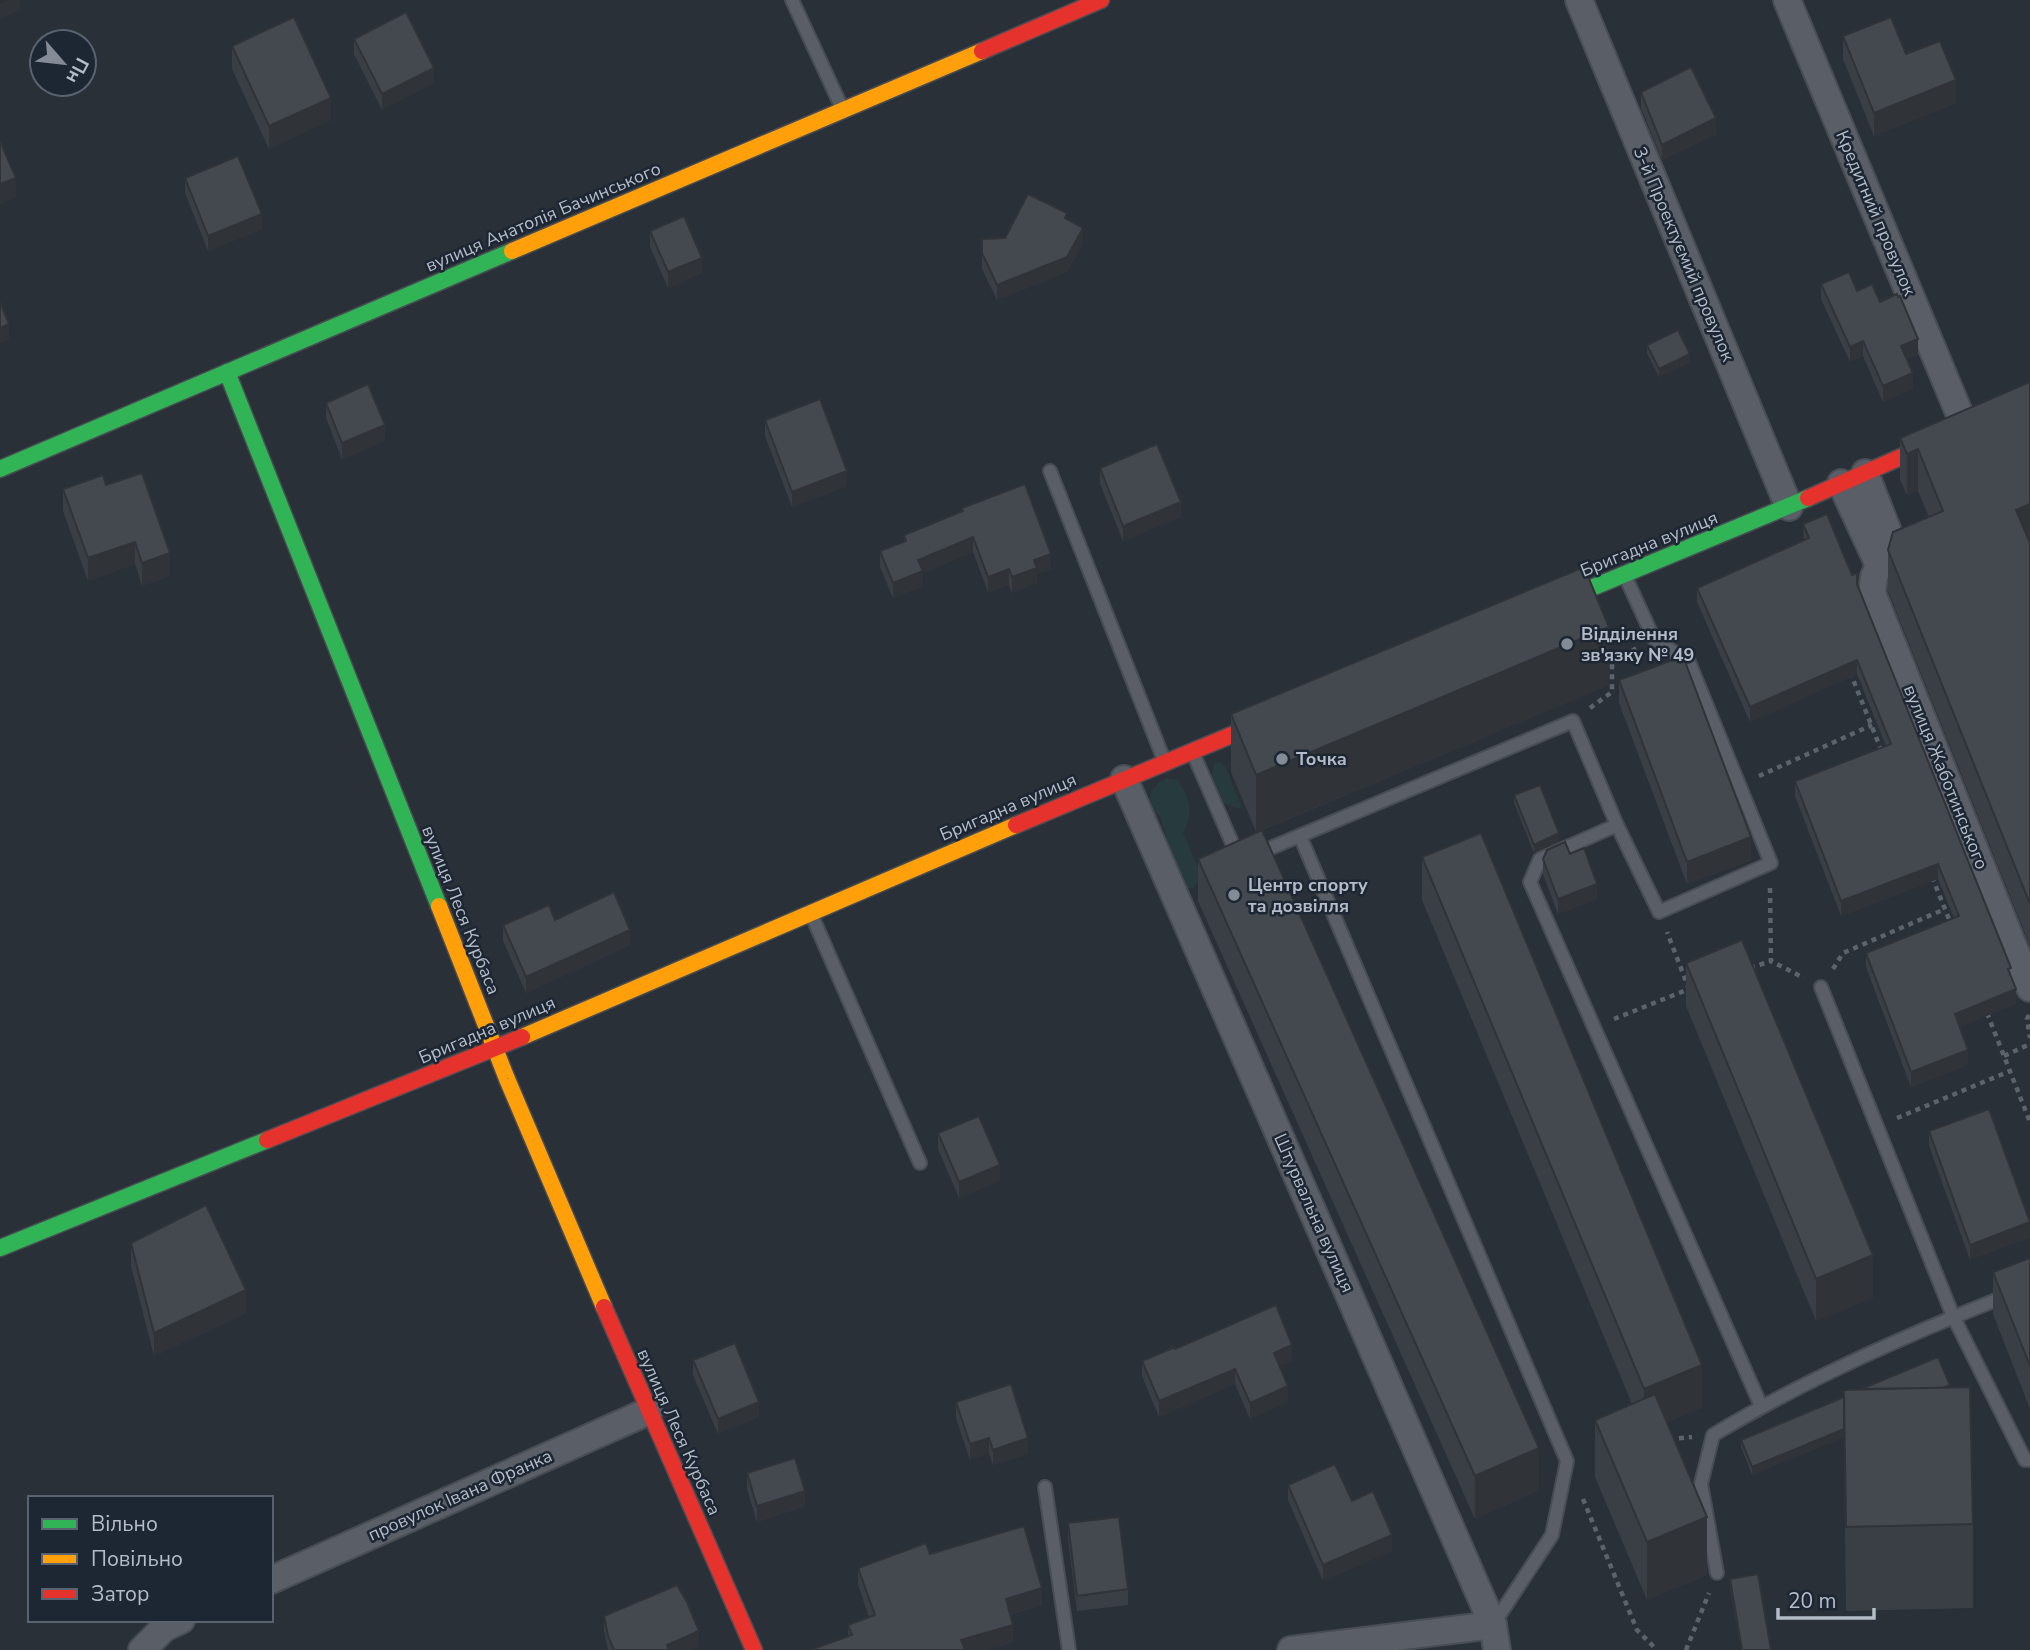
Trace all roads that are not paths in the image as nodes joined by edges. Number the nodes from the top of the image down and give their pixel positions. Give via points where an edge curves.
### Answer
1 (792, 0) edge
2 (1101, 0) edge
3 (1579, 0) edge
4 (1787, 0) edge
5 (843, 110) junction
6 (227, 372) junction
7 (2030, 400) edge
8 (1965, 427) junction
9 (0, 470) edge
10 (1050, 471) dead end
11 (1865, 472) junction
12 (1841, 483) junction
13 (1789, 507) junction
14 (1879, 565) junction
15 (1625, 575) junction
16 (1536, 611) edge
17 (1294, 710) edge
18 (1192, 751) junction
19 (1165, 762) junction
20 (1124, 779) junction
21 (1617, 825) junction
22 (1300, 835) junction
23 (810, 913) junction
24 (1821, 987) road end
25 (2030, 988) edge
26 (495, 1048) junction
27 (920, 1163) dead end
28 (0, 1248) edge
29 (2030, 1287) edge
30 (1953, 1316) junction
31 (1761, 1406) junction
32 (649, 1411) junction
33 (2030, 1460) edge
34 (1045, 1487) dead end
35 (1717, 1573) road end
36 (273, 1579) edge
37 (177, 1622) edge
38 (1495, 1637) edge
39 (142, 1650) edge
40 (754, 1650) edge
41 (1069, 1650) edge
42 (1291, 1650) edge

1 - 5 lane
2 - 5 street, вулиця Анатолія Бачинського
3 - 13 street, 3-й Проектуємий провулок
4 - 8 street, Кредитний провулок
5 - 6 street, вулиця Анатолія Бачинського
6 - 9 street, вулиця Анатолія Бачинського
6 - 26 street, вулиця Леся Курбаса
7 - 8 street, Бригадна вулиця
8 - 11 street, Бригадна вулиця
10 - 19 lane
11 - 12 street, Бригадна вулиця
11 - 14 street, вулиця Жаботинського via 1890,537
12 - 13 street, Бригадна вулиця
12 - 14 street
13 - 15 street, Бригадна вулиця
14 - 25 street, вулиця Жаботинського via 1872,593
15 - 16 street, Бригадна вулиця
15 - 21 lane via 1654,639 1689,662 1771,863 1660,912
17 - 18 street, Бригадна вулиця
18 - 19 street, Бригадна вулиця
18 - 22 lane via 1240,861
19 - 20 street, Бригадна вулиця
20 - 23 street, Бригадна вулиця
20 - 38 street, Штурвальна вулиця
21 - 22 lane via 1573,721
21 - 31 lane via 1540,859 1531,882
22 - 38 lane via 1567,1461 1552,1535
23 - 26 street, Бригадна вулиця
23 - 27 lane
24 - 30 lane
26 - 28 street, Бригадна вулиця
26 - 32 street, вулиця Леся Курбаса
29 - 30 lane
30 - 31 lane
30 - 33 lane via 2025,1460
31 - 35 lane via 1713,1435 1701,1484
32 - 36 street, провулок Івана Франка
32 - 40 street, вулиця Леся Курбаса
34 - 41 lane
37 - 39 street
38 - 42 street

